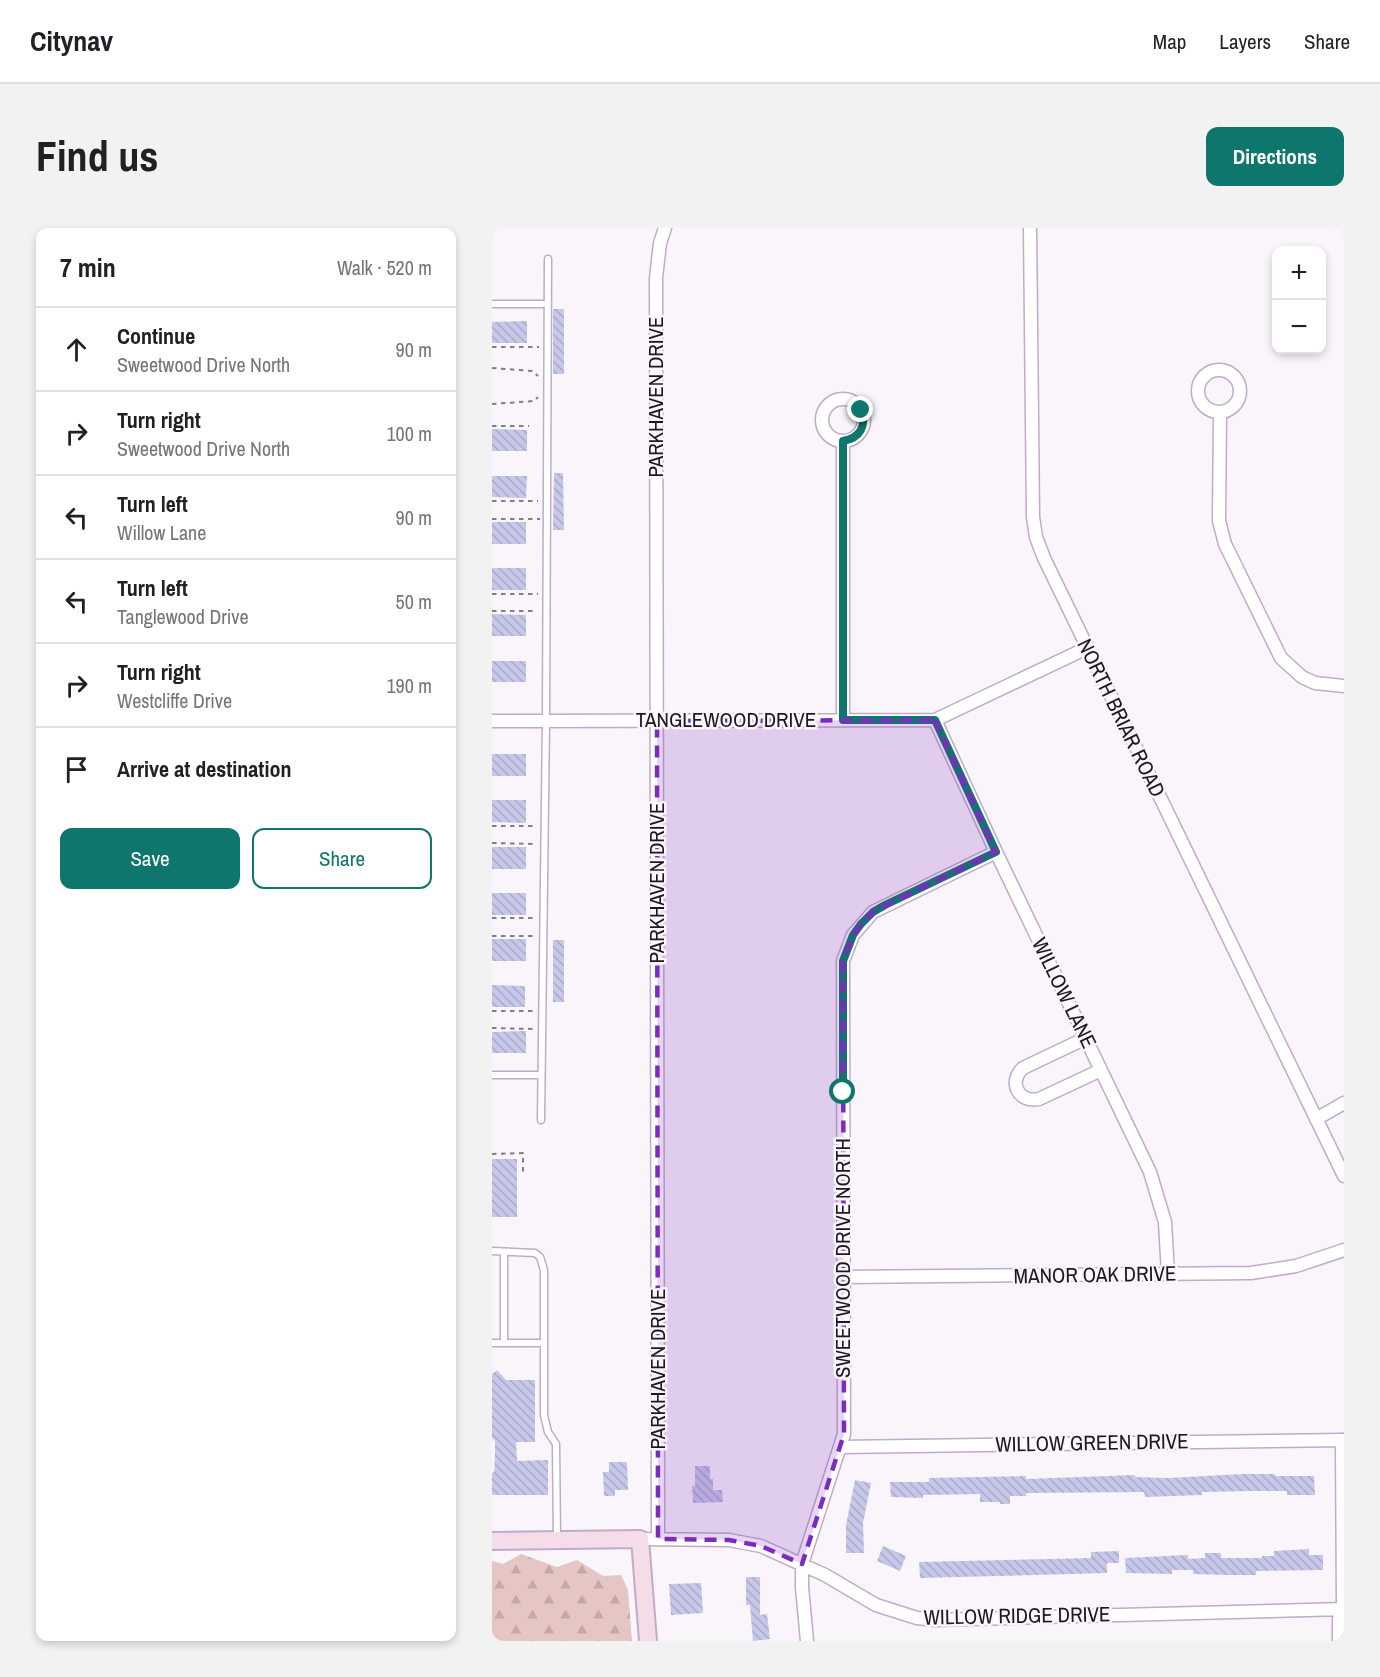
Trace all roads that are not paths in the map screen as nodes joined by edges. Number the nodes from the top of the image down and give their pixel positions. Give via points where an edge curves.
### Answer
1 (665, 228) edge
2 (1029, 228) edge
3 (548, 259) dead end
4 (492, 304) edge
5 (548, 304) junction
6 (1220, 413) dead end
7 (843, 441) dead end
8 (1087, 648) junction
9 (1344, 686) edge
10 (843, 720) junction
11 (935, 720) junction
12 (492, 721) edge
13 (546, 721) junction
14 (657, 721) junction
15 (996, 852) junction
16 (1086, 1038) junction
17 (1101, 1070) junction
18 (492, 1075) edge
19 (541, 1075) junction
20 (1344, 1103) edge
21 (1316, 1119) junction
22 (541, 1120) dead end
23 (1344, 1176) edge
24 (1344, 1250) edge
25 (492, 1251) edge
26 (504, 1252) junction
27 (1168, 1274) junction
28 (843, 1277) junction
29 (492, 1343) edge
30 (504, 1343) junction
31 (544, 1343) junction
32 (1343, 1440) edge
33 (840, 1447) junction
34 (640, 1539) junction
35 (658, 1539) junction
36 (557, 1540) junction
37 (492, 1541) edge
38 (802, 1564) junction
39 (1344, 1609) edge
40 (648, 1641) edge
41 (807, 1641) edge
42 (1339, 1641) edge

1 - 14 street, PARKHAVEN DRIVE via 656,278
2 - 8 street, NORTH BRIAR ROAD via 1034,526 1044,558
3 - 5 lane
4 - 5 lane
5 - 13 lane
6 - 9 street via 1220,521 1225,544 1281,658 1302,677
7 - 10 street
8 - 11 street, TANGLEWOOD DRIVE
8 - 21 street, NORTH BRIAR ROAD
10 - 11 street, TANGLEWOOD DRIVE
10 - 14 street, TANGLEWOOD DRIVE
11 - 15 street, WILLOW LANE
12 - 13 street, TANGLEWOOD DRIVE
13 - 14 street, TANGLEWOOD DRIVE
13 - 19 lane
14 - 35 street, PARKHAVEN DRIVE
15 - 16 street, WILLOW LANE
15 - 28 street, SWEETWOOD DRIVE NORTH via 873,912 847,947 843,961
16 - 17 street, WILLOW LANE
16 - 17 street via 1023,1068 1016,1077 1016,1088 1022,1097 1039,1099
17 - 27 street, WILLOW LANE via 1160,1200
18 - 19 lane
19 - 22 lane
20 - 21 street
21 - 23 street, NORTH BRIAR ROAD
24 - 27 street, MANOR OAK DRIVE via 1278,1270
25 - 26 lane
26 - 30 lane
26 - 31 lane via 535,1253 540,1257 544,1270
27 - 28 street, MANOR OAK DRIVE
28 - 33 street, SWEETWOOD DRIVE NORTH via 844,1434
29 - 30 lane
30 - 31 lane
31 - 36 lane via 544,1415 556,1444
32 - 33 street, WILLOW GREEN DRIVE
32 - 39 street
33 - 38 street, SWEETWOOD DRIVE NORTH
34 - 35 street, WILLOW RIDGE DRIVE
34 - 36 street, WILLOW RIDGE DRIVE
34 - 40 street
35 - 38 street, WILLOW RIDGE DRIVE via 729,1540 761,1546
36 - 37 street, WILLOW RIDGE DRIVE
38 - 39 street, WILLOW RIDGE DRIVE via 876,1605 935,1620
38 - 41 street, SWEETWOOD DRIVE NORTH
39 - 42 street via 1339,1619

